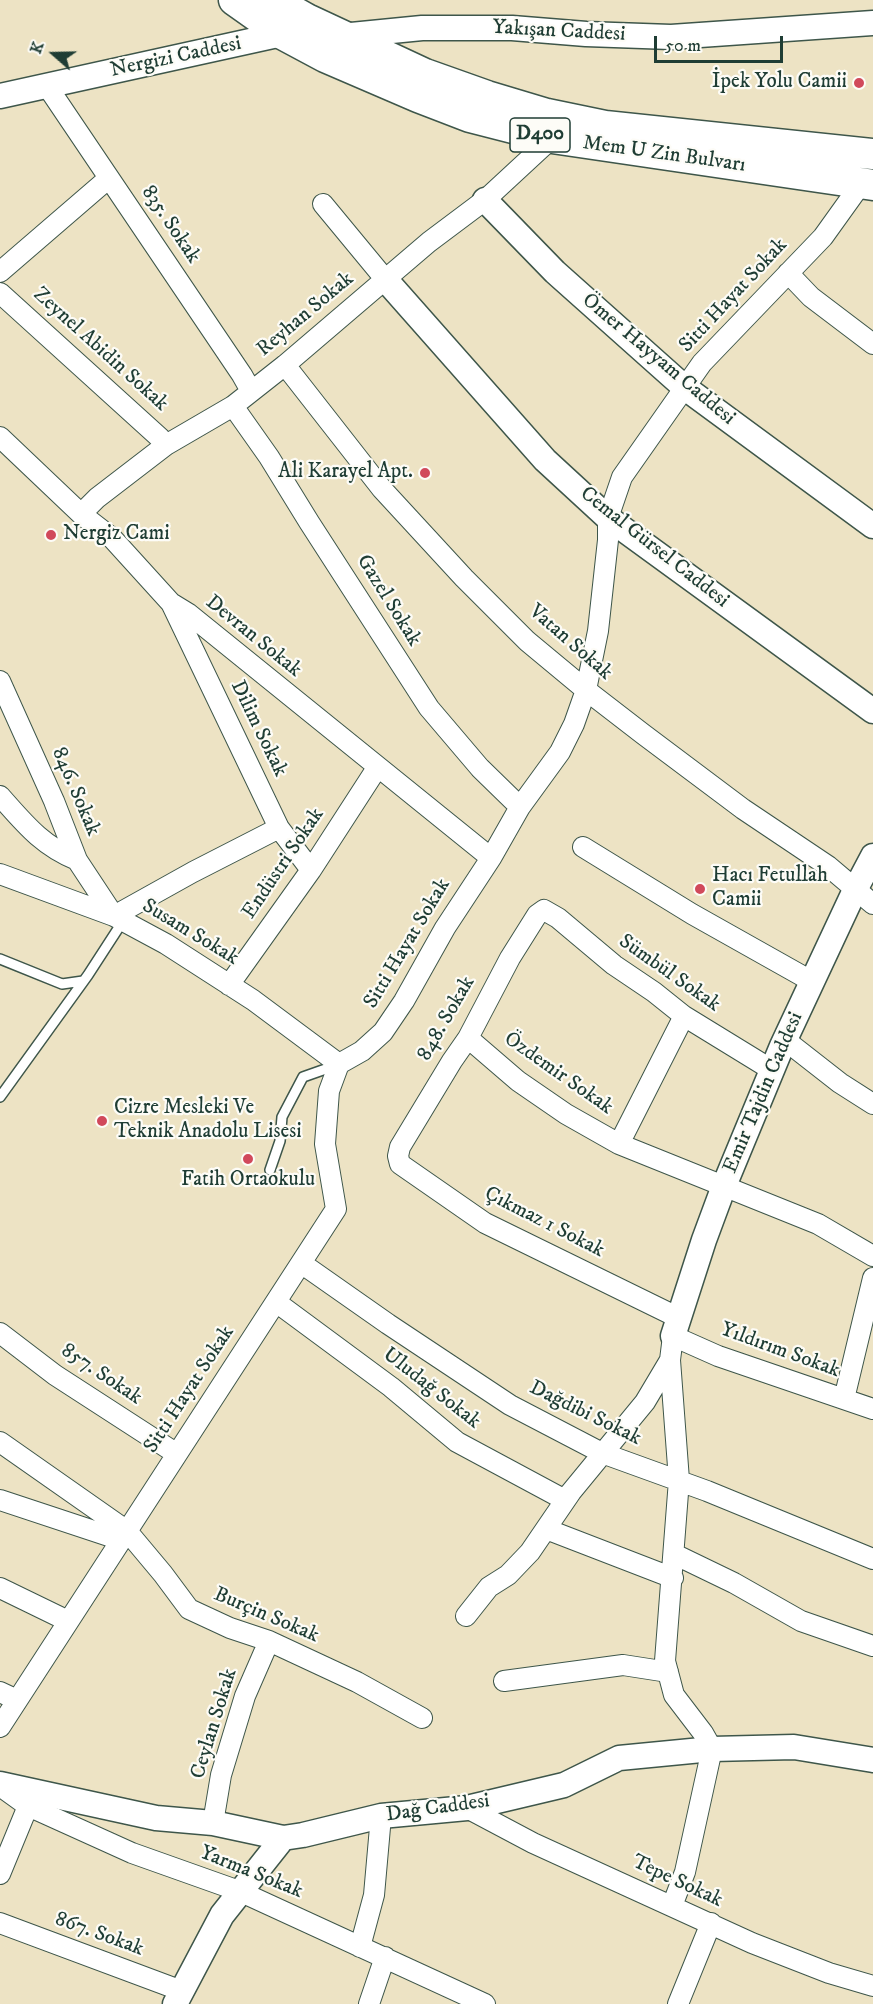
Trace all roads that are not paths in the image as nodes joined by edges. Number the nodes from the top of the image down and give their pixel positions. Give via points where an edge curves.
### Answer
1 (234, 0) edge
2 (273, 0) edge
3 (873, 23) edge
4 (282, 34) junction
5 (347, 37) junction
6 (47, 86) junction
7 (0, 96) edge
8 (552, 138) junction
9 (873, 154) edge
10 (109, 178) junction
11 (867, 184) edge
12 (485, 200) junction
13 (323, 204) dead end
14 (0, 272) edge
15 (788, 273) junction
16 (385, 279) junction
17 (0, 293) edge
18 (873, 344) edge
19 (285, 365) junction
20 (684, 387) junction
21 (251, 391) junction
22 (233, 406) junction
23 (0, 436) edge
24 (166, 445) junction
25 (81, 514) junction
26 (608, 519) junction
27 (873, 526) edge
28 (171, 603) junction
29 (2, 689) edge
30 (586, 690) junction
31 (873, 711) edge
32 (377, 768) junction
33 (0, 796) edge
34 (520, 807) junction
35 (279, 828) junction
36 (583, 847) dead end
37 (873, 856) edge
38 (490, 858) junction
39 (77, 860) junction
40 (310, 870) junction
41 (0, 874) edge
42 (864, 897) edge
43 (544, 910) joint
44 (119, 919) junction
45 (0, 959) edge
46 (84, 981) junction
47 (813, 981) junction
48 (229, 985) junction
49 (684, 1016) junction
50 (468, 1038) junction
51 (785, 1040) junction
52 (339, 1064) junction
53 (772, 1070) junction
54 (0, 1097) edge
55 (873, 1104) edge
56 (619, 1144) junction
57 (398, 1156) joint
58 (270, 1170) dead end
59 (724, 1186) junction
60 (873, 1256) edge
61 (301, 1263) junction
62 (873, 1278) edge
63 (276, 1302) junction
64 (676, 1327) junction
65 (0, 1333) edge
66 (670, 1360) junction
67 (844, 1399) junction
68 (873, 1409) edge
69 (0, 1442) edge
70 (602, 1453) junction
71 (177, 1454) junction
72 (679, 1480) junction
73 (0, 1500) edge
74 (565, 1500) junction
75 (546, 1529) junction
76 (124, 1536) junction
77 (674, 1554) junction
78 (873, 1559) edge
79 (672, 1578) junction
80 (0, 1587) edge
81 (466, 1616) dead end
82 (68, 1621) junction
83 (269, 1641) junction
84 (873, 1646) edge
85 (668, 1672) junction
86 (504, 1681) dead end
87 (8, 1696) edge
88 (422, 1718) dead end
89 (0, 1726) edge
90 (712, 1749) junction
91 (873, 1760) edge
92 (0, 1785) edge
93 (28, 1806) junction
94 (467, 1808) junction
95 (381, 1816) junction
96 (213, 1823) junction
97 (283, 1838) junction
98 (0, 1874) edge
99 (239, 1891) junction
100 (672, 1906) junction
101 (0, 1923) edge
102 (711, 1923) junction
103 (360, 1947) junction
104 (385, 1957) junction
105 (873, 1986) edge
106 (178, 1998) edge
107 (369, 2004) edge
108 (485, 2004) edge
109 (678, 2004) edge

1 - 4 main road, Mem U Zin Bulvarı / D400
2 - 5 main road, Mem U Zin Bulvarı / D400
3 - 5 street, Yakışan Caddesi via 671,37 512,28 422,28
4 - 5 street, Yakışan Caddesi
4 - 6 street, Nergizi Caddesi
4 - 8 main road, Mem U Zin Bulvarı / D400 via 418,97 470,117
5 - 9 main road, Mem U Zin Bulvarı / D400 via 425,74 547,114 605,126
6 - 7 street, Nergizi Caddesi
6 - 10 street, 835. Sokak
8 - 11 main road, Mem U Zin Bulvarı / D400
8 - 12 street, Reyhan Sokak
10 - 14 street
10 - 21 street, 835. Sokak
11 - 15 street, Sitti Hayat Sokak
12 - 16 street, Reyhan Sokak
12 - 20 street, Ömer Hayyam Caddesi via 555,272
13 - 16 street
15 - 18 street via 812,297
15 - 20 street, Sitti Hayat Sokak
16 - 19 street, Reyhan Sokak
16 - 26 street, Cemal Gürsel Caddesi via 545,460
17 - 24 street, Zeynel Abidin Sokak
19 - 21 street, Reyhan Sokak
19 - 30 street, Vatan Sokak via 382,489 464,578 527,641
20 - 26 street, Sitti Hayat Sokak via 621,477
20 - 27 street, Ömer Hayyam Caddesi
21 - 22 street, Reyhan Sokak
22 - 24 street, Reyhan Sokak
22 - 34 street, Gazel Sokak via 429,708 480,768
23 - 25 street, Devran Sokak
24 - 25 street, Reyhan Sokak
25 - 28 street, Devran Sokak via 112,538
26 - 30 street, Sitti Hayat Sokak via 598,631
26 - 31 street, Cemal Gürsel Caddesi
28 - 32 street, Devran Sokak
28 - 35 street, Dilim Sokak
29 - 39 street, 846. Sokak
30 - 34 street, Sitti Hayat Sokak via 560,752
30 - 42 street, Vatan Sokak via 743,809 828,866
32 - 38 street, Devran Sokak
32 - 40 street, Endüstri Sokak
33 - 39 street via 34,834
34 - 38 street, Sitti Hayat Sokak
35 - 40 street, Dilim Sokak
35 - 44 street via 193,872
36 - 47 street via 692,914
37 - 42 street, Emir Tajdin Caddesi
38 - 52 street, Sitti Hayat Sokak via 383,1032 362,1051
39 - 44 street, 846. Sokak
40 - 48 street, Endüstri Sokak
41 - 44 street, Susam Sokak
42 - 47 street, Emir Tajdin Caddesi
43 - 49 street, Sümbül Sokak
43 - 50 street, 848. Sokak via 510,958
44 - 46 lane
44 - 48 street, Susam Sokak
45 - 46 lane via 62,984
46 - 54 lane
47 - 51 street, Emir Tajdin Caddesi
48 - 52 street, Susam Sokak
49 - 53 street, Sümbül Sokak
49 - 56 street
50 - 56 street, Özdemir Sokak via 518,1081
50 - 57 street, 848. Sokak via 410,1129
51 - 53 street, Emir Tajdin Caddesi
51 - 55 street
52 - 58 lane via 303,1077 282,1117 280,1141
52 - 61 street, Sitti Hayat Sokak via 329,1091 326,1144 336,1209
53 - 59 street, Emir Tajdin Caddesi
56 - 59 street, Özdemir Sokak
57 - 64 street, Çıkmaz 1 Sokak via 400,1164 485,1223
59 - 60 street, Özdemir Sokak via 818,1224
59 - 64 street, Emir Tajdin Caddesi
61 - 63 street, Sitti Hayat Sokak
61 - 70 street, Dağdibi Sokak via 510,1405
62 - 67 street
63 - 71 street, Sitti Hayat Sokak
63 - 74 street, Uludağ Sokak via 391,1387 457,1442
64 - 66 street
64 - 67 street, Yıldırım Sokak via 718,1356
65 - 71 street, 857. Sokak via 55,1375
66 - 70 street via 645,1402
66 - 72 street
67 - 68 street, Yıldırım Sokak
69 - 76 street, Burçin Sokak
70 - 72 street, Dağdibi Sokak
70 - 74 street
71 - 76 street, Sitti Hayat Sokak
72 - 77 street
72 - 78 street, Dağdibi Sokak
73 - 76 street
74 - 75 street
75 - 79 street
75 - 81 street via 530,1552 508,1575 489,1587
76 - 82 street, Sitti Hayat Sokak
76 - 83 street, Burçin Sokak via 163,1574 189,1609
77 - 79 street
77 - 84 street via 801,1621
79 - 85 street via 664,1661
80 - 82 street
82 - 87 street, Sitti Hayat Sokak
83 - 88 street, Burçin Sokak
83 - 96 street, Ceylan Sokak via 245,1696 221,1774
85 - 86 street via 623,1665
85 - 90 street via 674,1695
87 - 89 street, Sitti Hayat Sokak
90 - 91 street, Dağ Caddesi via 794,1747
90 - 94 street, Dağ Caddesi via 619,1758 564,1785
90 - 100 street via 685,1872
92 - 93 street, Yarma Sokak
92 - 96 street, Dağ Caddesi via 156,1818
93 - 98 street
93 - 99 street, Yarma Sokak via 132,1853
94 - 95 street, Dağ Caddesi
94 - 100 street, Tepe Sokak via 533,1843
95 - 97 street, Dağ Caddesi
95 - 103 street via 374,1895
96 - 97 street, Dağ Caddesi
97 - 99 street
99 - 103 street, Yarma Sokak
99 - 106 street
100 - 102 street, Tepe Sokak
101 - 106 street, 867. Sokak
102 - 105 street, Tepe Sokak via 752,1944
102 - 109 street
103 - 104 street, Yarma Sokak
104 - 107 street
104 - 108 street, Yarma Sokak

